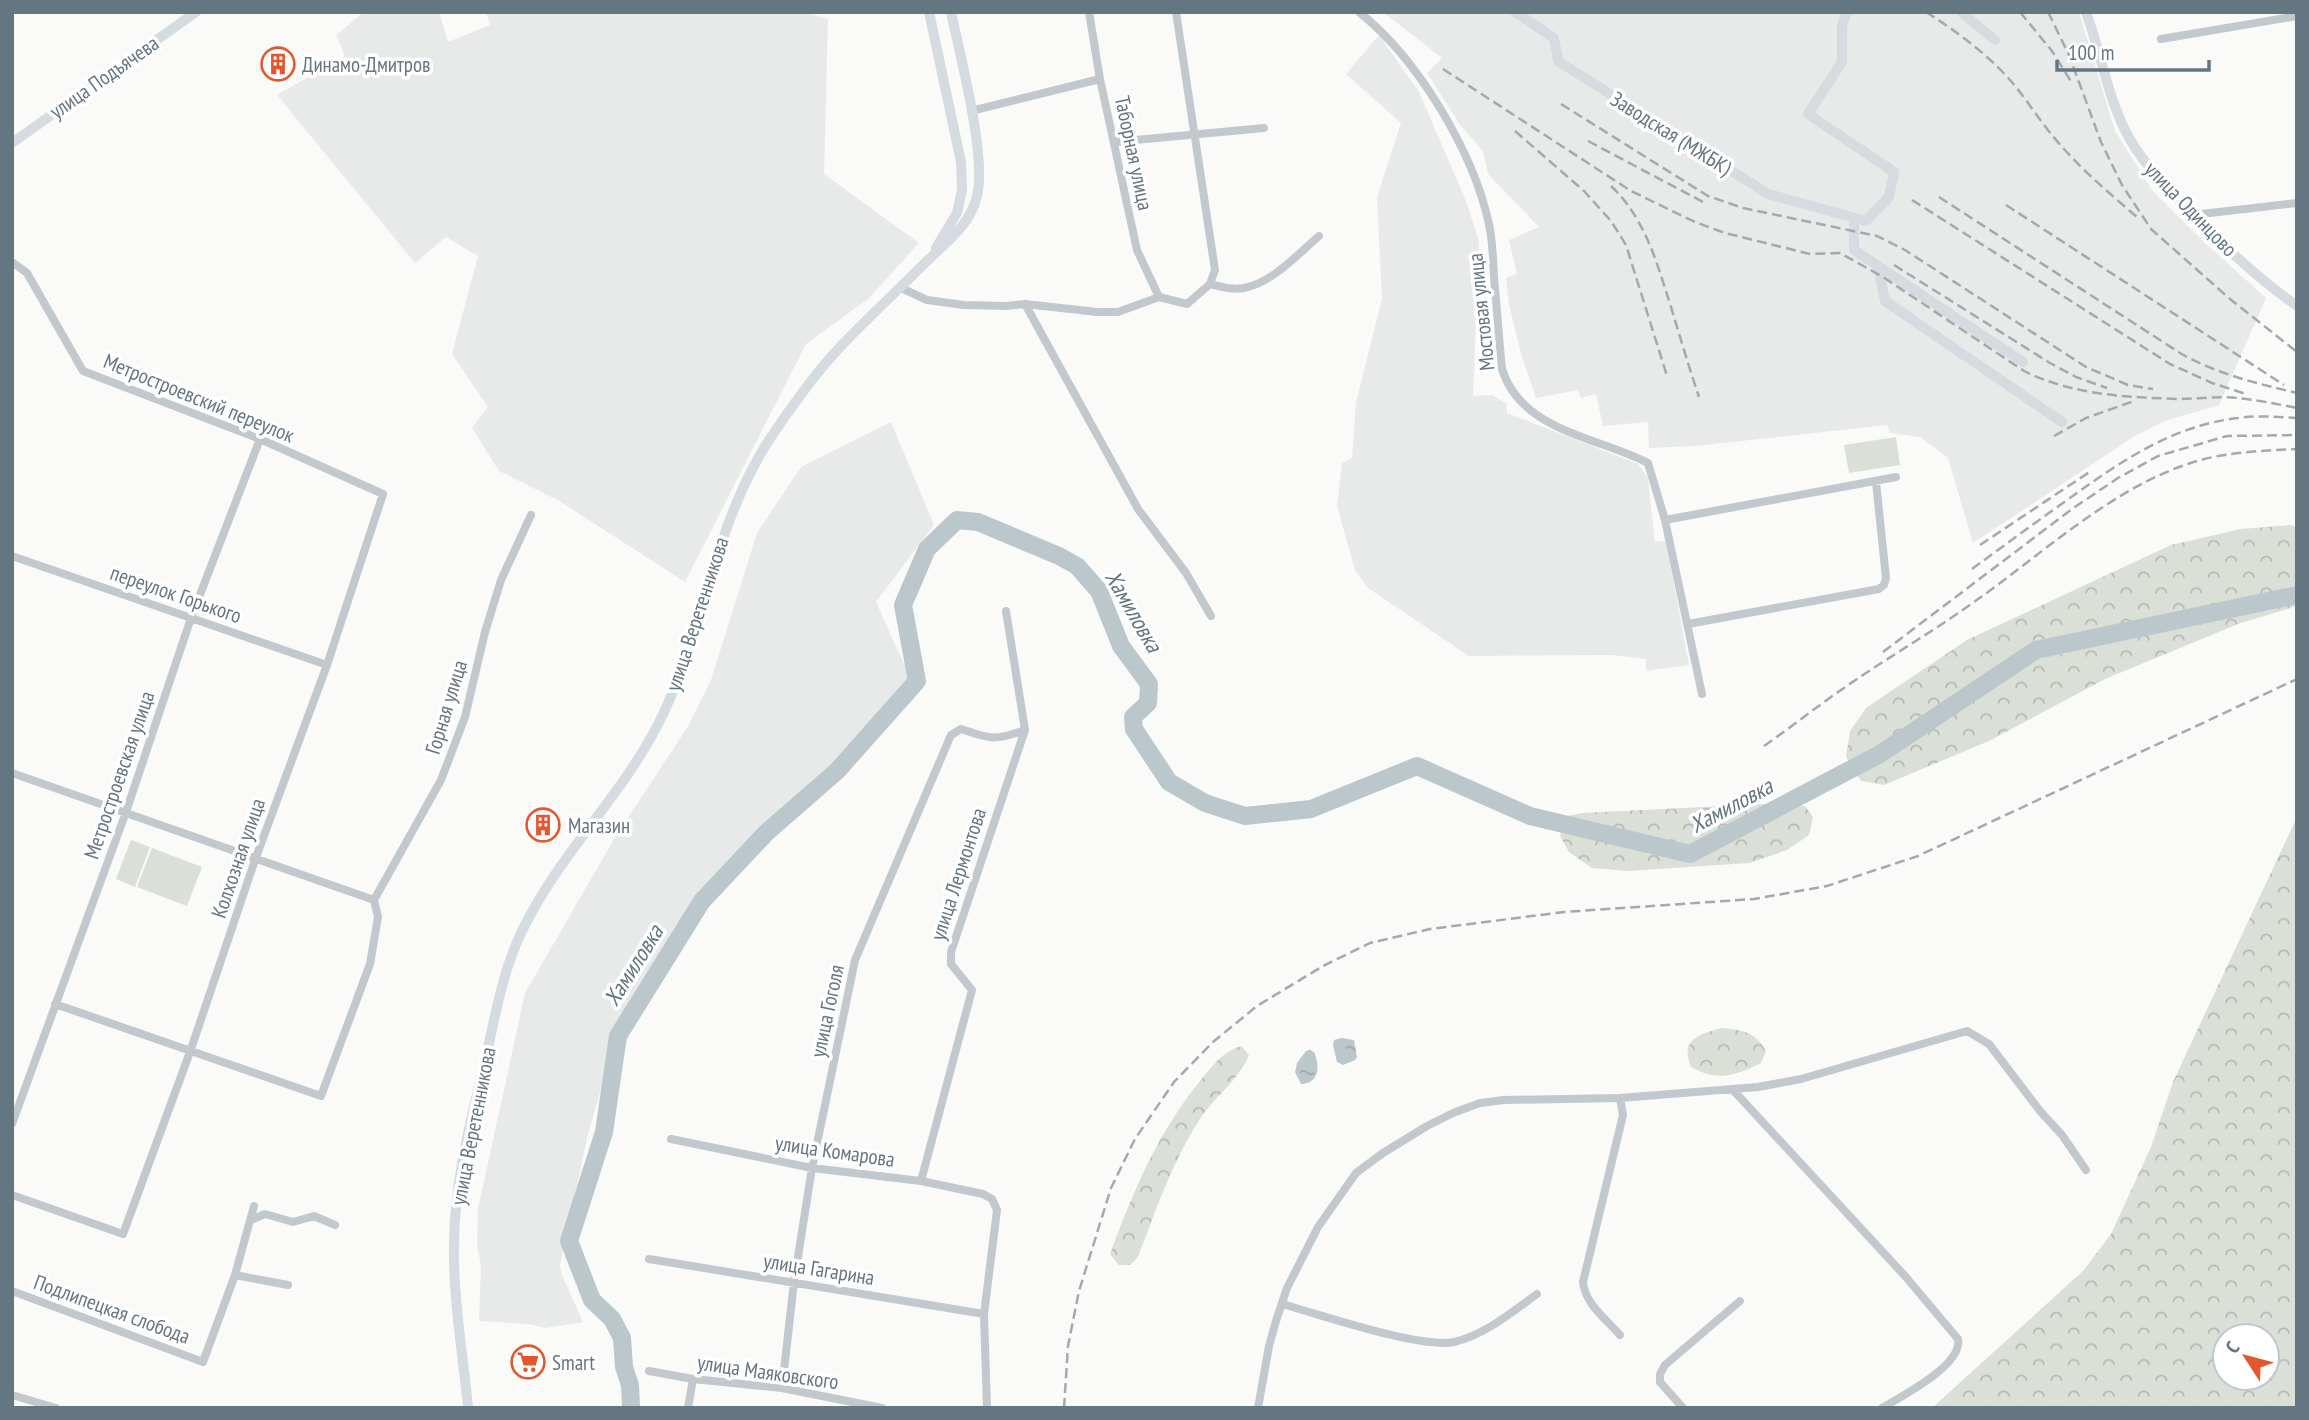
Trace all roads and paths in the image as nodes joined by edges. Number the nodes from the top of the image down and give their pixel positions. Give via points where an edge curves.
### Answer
1 (196, 12) edge
2 (929, 12) edge
3 (951, 12) edge
4 (1089, 12) edge
5 (1176, 12) edge
6 (1359, 12) edge
7 (1515, 12) edge
8 (1847, 12) edge
9 (1961, 12) edge
10 (2086, 12) edge
11 (2297, 16) edge
12 (2161, 39) dead end
13 (1994, 40) dead end
14 (1100, 79) junction
15 (971, 111) junction
16 (1264, 128) dead end
17 (1195, 133) junction
18 (12, 142) edge
19 (1114, 142) junction
20 (2297, 203) edge
21 (2193, 215) junction
22 (1854, 220) junction
23 (1320, 236) dead end
24 (928, 260) junction
25 (12, 261) edge
26 (1879, 267) junction
27 (1210, 284) junction
28 (901, 288) junction
29 (1159, 297) junction
30 (1025, 304) junction
31 (2297, 306) edge
32 (2022, 362) dead end
33 (2062, 422) dead end
34 (260, 439) junction
35 (1896, 477) dead end
36 (1876, 482) junction
37 (383, 494) joint
38 (531, 515) dead end
39 (1665, 520) junction
40 (12, 556) edge
41 (1006, 611) dead end
42 (1211, 616) dead end
43 (191, 618) junction
44 (1688, 624) junction
45 (327, 665) junction
46 (1702, 694) dead end
47 (1025, 730) junction
48 (12, 772) edge
49 (126, 812) junction
50 (255, 860) junction
51 (374, 900) junction
52 (55, 1004) junction
53 (190, 1052) junction
54 (1733, 1090) junction
55 (1620, 1098) junction
56 (12, 1124) edge
57 (671, 1139) dead end
58 (812, 1168) junction
59 (2086, 1170) dead end
60 (921, 1181) junction
61 (12, 1195) edge
62 (254, 1206) dead end
63 (251, 1220) junction
64 (335, 1225) dead end
65 (649, 1259) dead end
66 (235, 1275) junction
67 (794, 1282) junction
68 (288, 1285) dead end
69 (12, 1291) edge
70 (1537, 1294) dead end
71 (1740, 1301) dead end
72 (1282, 1304) junction
73 (984, 1314) junction
74 (1620, 1335) dead end
75 (649, 1371) dead end
76 (692, 1379) junction
77 (782, 1388) junction
78 (12, 1395) edge
79 (56, 1408) edge
80 (468, 1408) edge
81 (688, 1408) edge
82 (882, 1408) edge
83 (987, 1408) edge
84 (1258, 1408) edge
85 (1683, 1408) edge
86 (1881, 1408) edge

1 - 18 main road, улица Подъячева
2 - 24 main road via 961,162 962,190 957,213
3 - 15 main road
4 - 14 street, Таборная улица
5 - 17 street
6 - 39 street, Мостовая улица via 1401,52 1428,90 1482,197 1490,226 1507,386 1548,422 1648,463
7 - 22 main road, Заводская (МЖБК) via 1554,38 1558,61 1768,194
8 - 22 main road via 1842,25 1842,62 1808,114 1894,172 1889,197 1866,221
9 - 13 main road
10 - 21 main road, улица Одинцово via 2125,131
11 - 12 street
14 - 15 street
14 - 19 street, Таборная улица
15 - 24 main road via 979,192 967,221
16 - 17 street
17 - 19 street
17 - 27 street via 1215,270
19 - 29 street, Таборная улица via 1137,250
20 - 21 street
21 - 31 main road, улица Одинцово via 2256,275
22 - 26 main road via 1854,250
23 - 27 street via 1272,275 1248,288
24 - 28 main road, улица Веретенникова
25 - 34 street, Метростроевский переулок via 27,273 83,371
26 - 32 main road
26 - 33 main road via 1885,301
27 - 29 street via 1187,304
28 - 30 street via 927,300
28 - 80 main road, улица Веретенникова via 821,368 751,469 722,537 691,645 665,710 627,776 540,898 512,953 457,1198 454,1246
29 - 30 street via 1118,312
30 - 42 street via 1138,509 1186,573
34 - 37 street, Метростроевский переулок
34 - 43 street, Метростроевская улица
35 - 36 street
36 - 39 street
36 - 44 street via 1884,585
37 - 45 street, Колхозная улица
38 - 51 street, Горная улица via 501,580 465,717 441,780
39 - 44 street, Мостовая улица
40 - 43 street, переулок Горького
41 - 47 street, улица Лермонтова
43 - 45 street, переулок Горького
43 - 49 street, Метростроевская улица
44 - 46 street, Мостовая улица
45 - 50 street, Колхозная улица
47 - 58 street, улица Гоголя via 1000,739 961,729 951,735 855,960
47 - 60 street, улица Лермонтова via 951,952 951,964 972,990
48 - 49 street
49 - 50 street
49 - 52 street, Метростроевская улица
50 - 51 street
50 - 53 street, Колхозная улица
51 - 53 street via 378,917 370,964 321,1096
52 - 53 street
52 - 56 street, Метростроевская улица
53 - 61 street, Колхозная улица via 123,1234
54 - 55 street
54 - 59 street via 1801,1079 1967,1031 1989,1044
54 - 86 street via 1960,1343 1950,1362
55 - 72 street via 1480,1104 1453,1113 1383,1153 1356,1173 1318,1227
55 - 74 street via 1623,1115 1583,1282 1584,1294
57 - 58 street, улица Комарова
58 - 60 street, улица Комарова
58 - 67 street, улица Гоголя
60 - 73 street, улица Комарова via 992,1199 997,1210
62 - 63 street, Подлипецкая слобода
63 - 64 street via 265,1214 293,1222 314,1216
63 - 66 street, Подлипецкая слобода
65 - 67 street, улица Гагарина
66 - 68 street
66 - 69 street, Подлипецкая слобода via 203,1362
67 - 73 street, улица Гагарина
67 - 77 street, улица Гоголя
70 - 72 street via 1492,1326 1445,1342 1387,1333
71 - 85 street via 1660,1374 1660,1382
72 - 84 street
73 - 83 street
75 - 76 street, улица Маяковского
76 - 77 street, улица Маяковского
76 - 81 street
77 - 82 street, улица Маяковского
78 - 79 street

